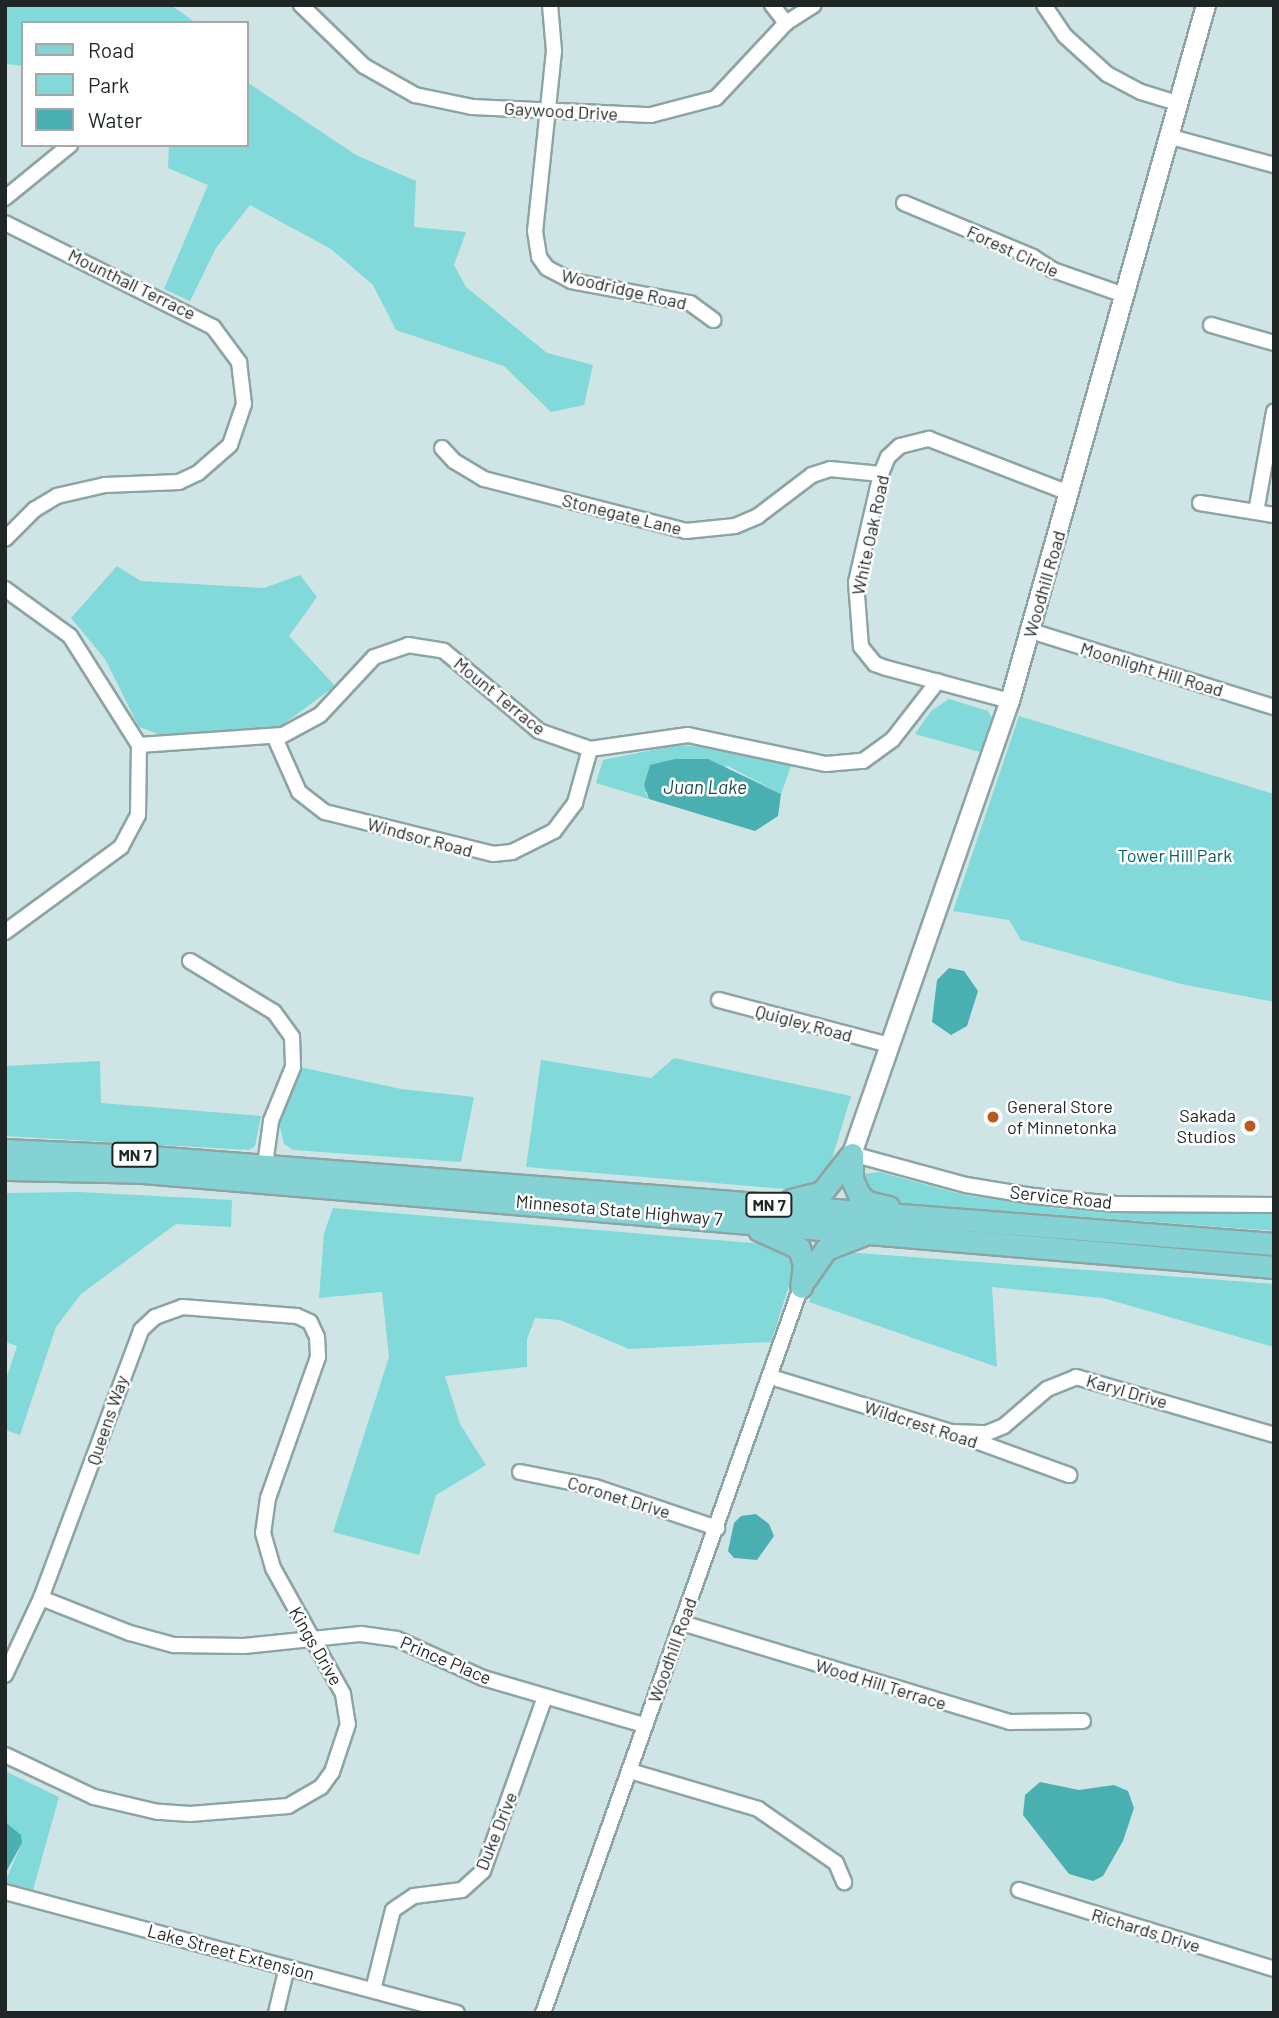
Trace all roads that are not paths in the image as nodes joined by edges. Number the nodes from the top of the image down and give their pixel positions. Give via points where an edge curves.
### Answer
1 (301, 5) edge
2 (550, 5) edge
3 (772, 5) edge
4 (814, 5) edge
5 (1044, 5) edge
6 (1206, 5) edge
7 (786, 23) junction
8 (1178, 103) junction
9 (548, 110) junction
10 (1168, 136) junction
11 (68, 147) edge
12 (1274, 165) edge
13 (5, 198) edge
14 (904, 203) dead end
15 (5, 223) edge
16 (1124, 295) junction
17 (713, 320) dead end
18 (1211, 326) dead end
19 (1274, 343) edge
20 (1274, 412) edge
21 (442, 448) dead end
22 (881, 474) junction
23 (1069, 493) junction
24 (1200, 503) dead end
25 (1256, 512) junction
26 (1274, 514) edge
27 (5, 539) edge
28 (5, 589) edge
29 (1031, 631) junction
30 (938, 681) junction
31 (1010, 701) junction
32 (1274, 707) edge
33 (275, 738) junction
34 (139, 745) junction
35 (590, 749) junction
36 (5, 932) edge
37 (190, 961) dead end
38 (719, 1000) dead end
39 (889, 1045) junction
40 (5, 1150) edge
41 (852, 1154) junction
42 (265, 1165) junction
43 (5, 1169) edge
44 (1274, 1205) edge
45 (754, 1212) junction
46 (931, 1217) junction
47 (872, 1232) junction
48 (1274, 1244) edge
49 (1274, 1267) edge
50 (801, 1287) junction
51 (310, 1322) joint
52 (771, 1377) junction
53 (951, 1432) junction
54 (1274, 1435) edge
55 (520, 1472) dead end
56 (1069, 1475) dead end
57 (717, 1528) junction
58 (41, 1598) junction
59 (682, 1623) junction
60 (313, 1640) junction
61 (5, 1675) edge
62 (545, 1697) junction
63 (1083, 1721) dead end
64 (644, 1725) junction
65 (12, 1758) edge
66 (629, 1770) junction
67 (844, 1882) dead end
68 (1019, 1890) dead end
69 (5, 1892) edge
70 (287, 1967) junction
71 (1274, 1969) edge
72 (373, 1990) junction
73 (276, 2013) edge
74 (457, 2013) edge
75 (543, 2013) edge

1 - 9 street, Gaywood Drive via 364,66 415,95 472,107
2 - 9 street, Woodridge Road via 555,31
3 - 7 street
4 - 7 street, Gaywood Drive
5 - 8 street via 1065,36 1107,74 1141,92
6 - 8 street, Woodhill Road
7 - 9 street, Gaywood Drive via 731,87 706,103 651,115
8 - 10 street, Woodhill Road
9 - 17 street, Woodridge Road via 535,231 539,257 547,268 571,281 690,303
10 - 12 street
10 - 16 street, Woodhill Road
11 - 13 street
14 - 16 street, Forest Circle via 1033,257 1053,270
15 - 27 street, Mounthall Terrace via 213,327 239,362 244,404 230,444 198,473 179,482 105,485 57,496 35,509
16 - 23 street, Woodhill Road
18 - 19 street
20 - 25 street
21 - 22 street, Stonegate Lane via 484,479 686,531 735,526 758,516 812,475 830,469
22 - 23 street, White Oak Road via 888,457 900,446 929,439
22 - 30 street, White Oak Road via 856,582 861,647 875,664
23 - 29 street, Woodhill Road
24 - 25 street
25 - 26 street
28 - 34 street via 70,636
29 - 31 street, Woodhill Road
29 - 32 street, Moonlight Hill Road
30 - 31 street, White Oak Road
30 - 35 street, Mount Terrace via 893,740 854,763 826,764 688,735
31 - 39 street, Woodhill Road
33 - 34 street, Mount Terrace
33 - 35 street, Mount Terrace via 320,715 374,657 408,645 444,651 539,731
33 - 35 street, Windsor Road via 299,792 325,812 492,854 512,852 554,831 575,803
34 - 36 street via 138,815 121,847
37 - 42 street via 274,1012 292,1037 293,1067 271,1121
38 - 39 street, Quigley Road
39 - 41 street, Woodhill Road
40 - 42 main road, Minnesota State Highway 7 / MN 7
41 - 44 street, Service Road via 965,1185 1033,1196 1116,1204
41 - 45 main road via 822,1192
41 - 46 main road via 852,1179 867,1202
42 - 45 main road, Minnesota State Highway 7 / MN 7
43 - 45 main road, Minnesota State Highway 7 / MN 7 via 143,1172
45 - 46 main road, Minnesota State Highway 7 / MN 7
45 - 47 main road, Minnesota State Highway 7 / MN 7
45 - 50 main road via 751,1227 799,1248 804,1264
46 - 48 main road, Minnesota State Highway 7 / MN 7
47 - 49 main road, Minnesota State Highway 7 / MN 7
47 - 50 main road via 825,1249
50 - 52 street, Woodhill Road
51 - 58 street, Queens Way via 297,1316 191,1306 173,1308 148,1322 131,1346
51 - 60 street, Kings Drive via 318,1357 268,1498 263,1533 273,1568
52 - 53 street, Wildcrest Road
52 - 57 street, Woodhill Road
53 - 54 street, Karyl Drive via 987,1433 1004,1426 1047,1389 1076,1377
53 - 56 street, Wildcrest Road
55 - 57 street, Coronet Drive via 595,1487
57 - 59 street, Woodhill Road
58 - 60 street, Prince Place via 130,1633 174,1644 216,1647
58 - 61 street, Queens Way
59 - 63 street, Wood Hill Terrace via 1010,1722
59 - 64 street, Woodhill Road
60 - 62 street, Prince Place via 361,1634 397,1639 471,1674
60 - 65 street, Kings Drive via 343,1694 348,1724 332,1772 321,1787 288,1806 222,1813 158,1812 94,1797
62 - 64 street, Prince Place
62 - 72 street, Duke Drive via 483,1871 462,1890 414,1896 393,1910
64 - 66 street, Woodhill Road
66 - 67 street via 758,1809 836,1863
66 - 75 street, Woodhill Road
68 - 71 street, Richards Drive
69 - 70 street, Lake Street Extension
70 - 72 street, Lake Street Extension
70 - 73 street
72 - 74 street, Lake Street Extension

